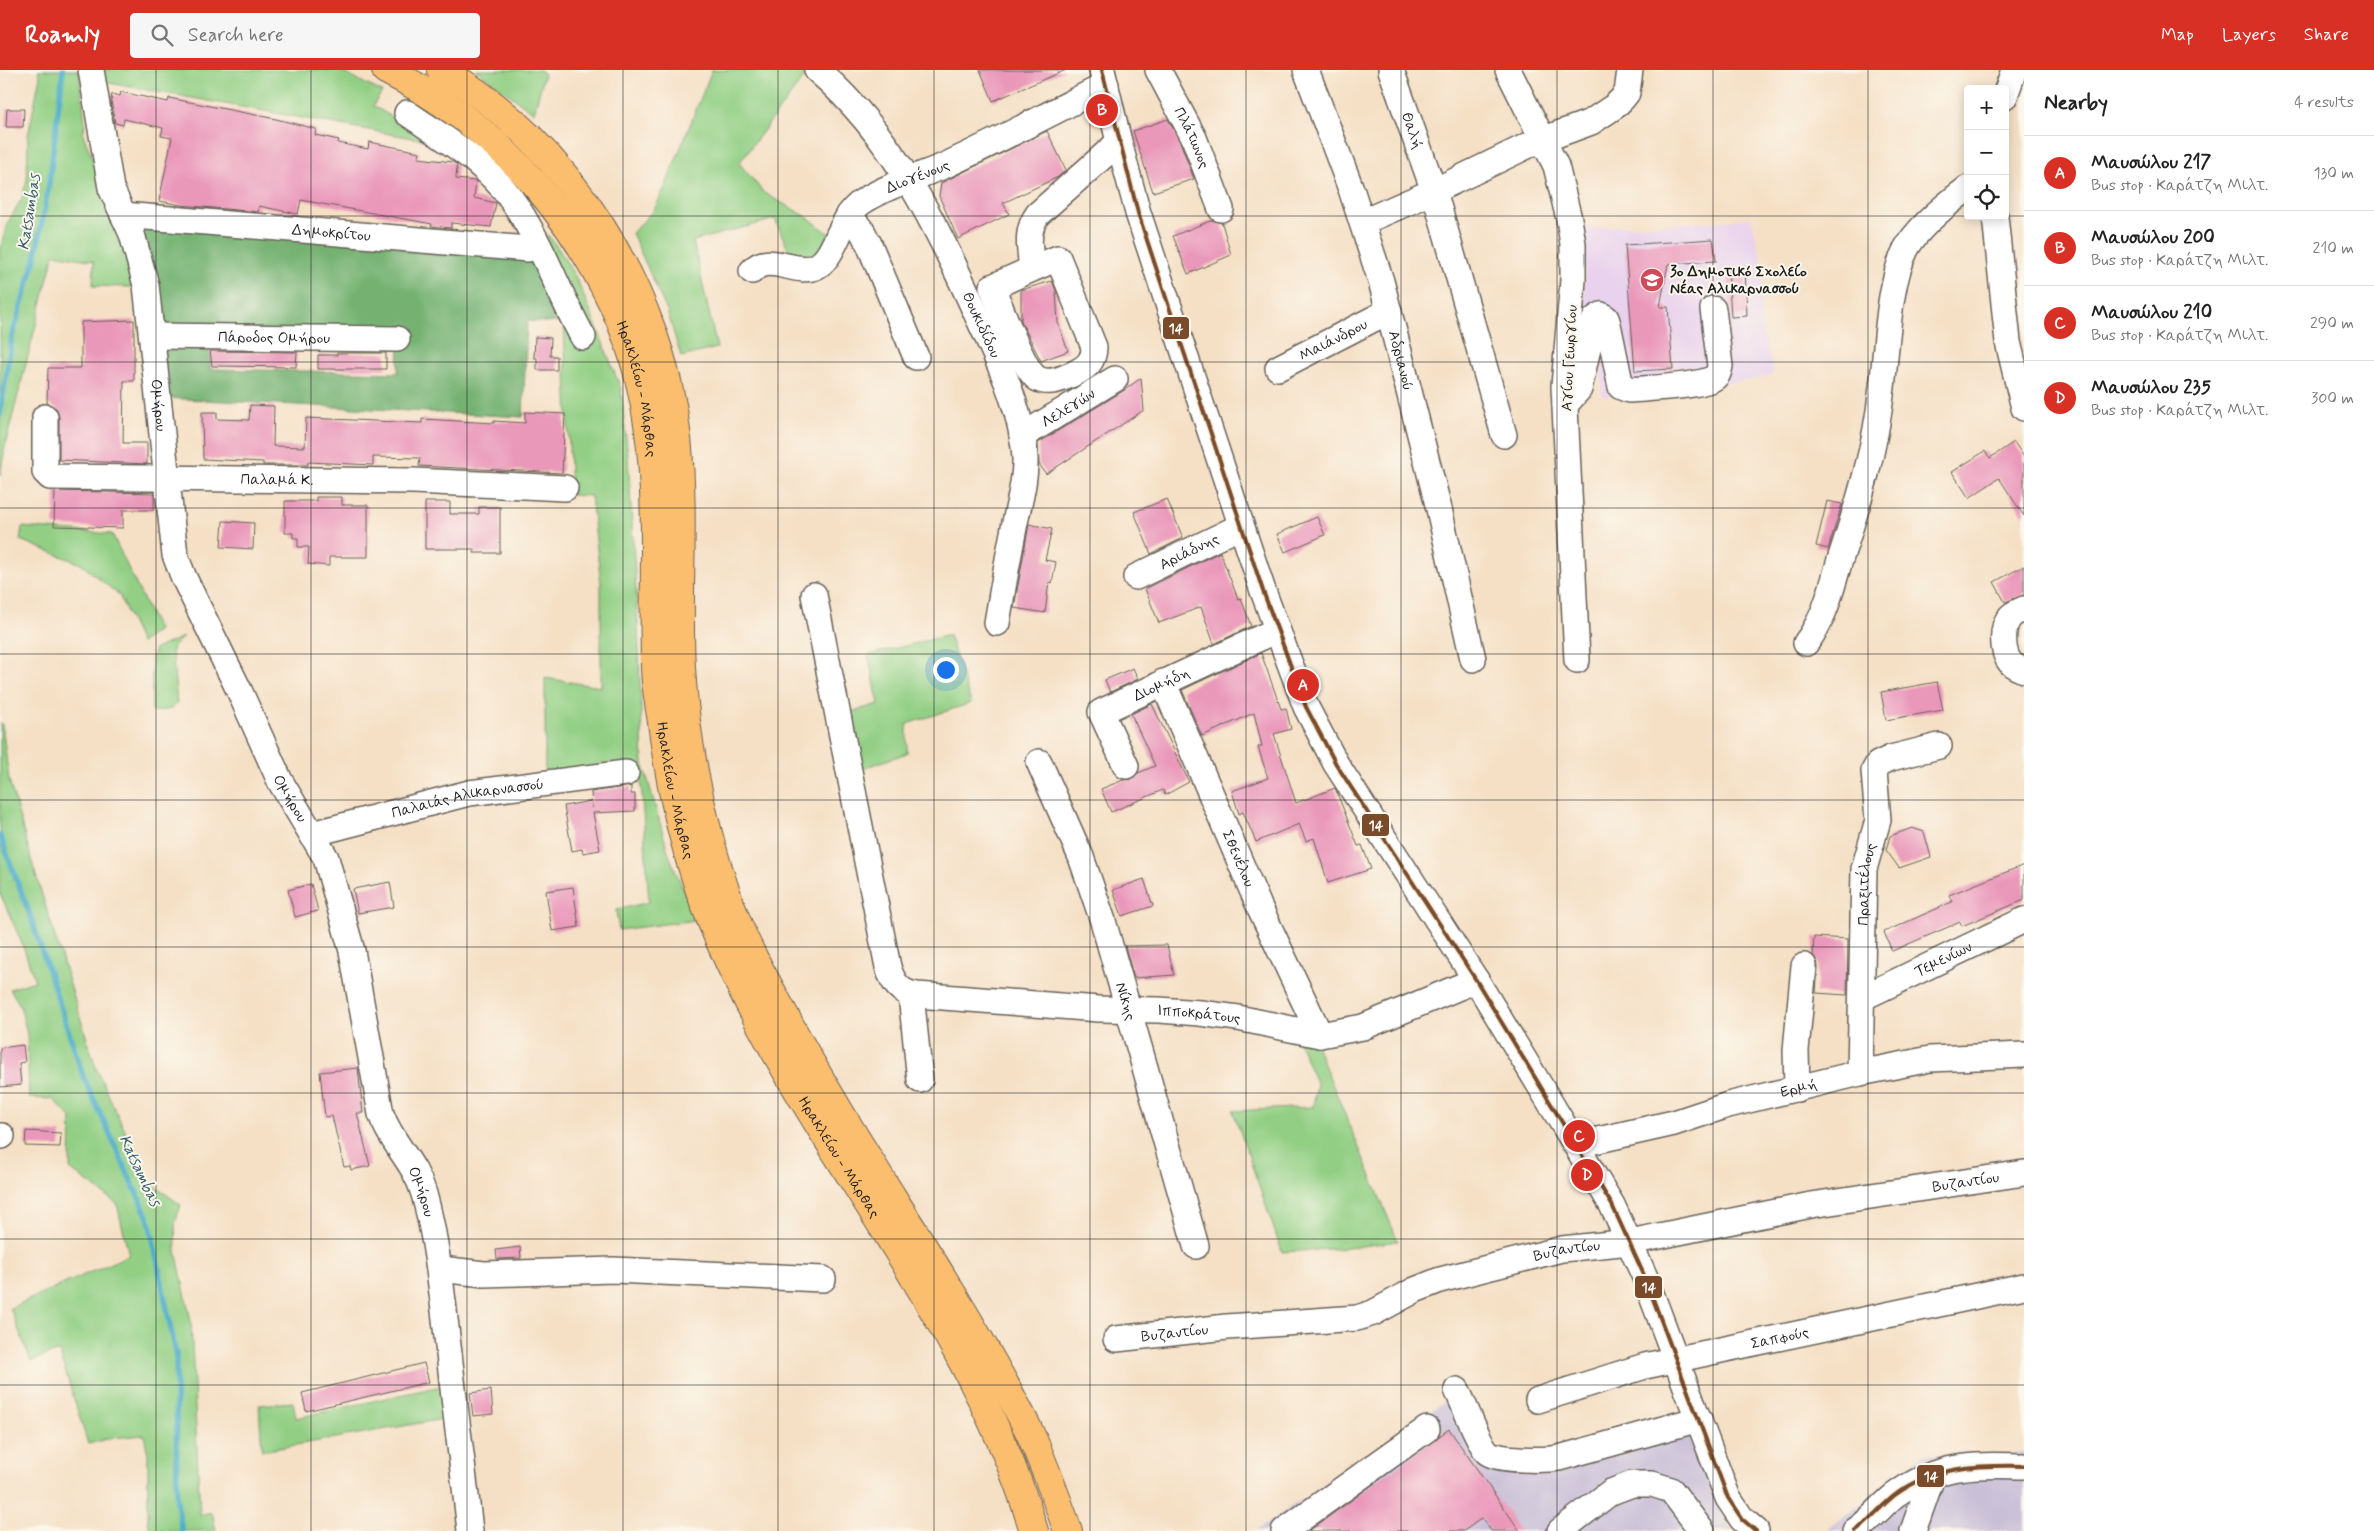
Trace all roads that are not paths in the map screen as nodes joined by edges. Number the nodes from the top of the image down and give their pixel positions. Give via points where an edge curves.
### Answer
1 (91, 70) edge
2 (386, 70) edge
3 (441, 70) edge
4 (817, 70) edge
5 (1158, 70) edge
6 (1306, 70) edge
7 (1391, 70) edge
8 (1508, 70) edge
9 (1630, 70) edge
10 (2014, 70) edge
11 (1104, 78) edge
12 (2009, 85) edge
13 (408, 113) dead end
14 (1544, 138) junction
15 (1119, 142) junction
16 (909, 180) junction
17 (1434, 191) junction
18 (1964, 191) edge
19 (1221, 209) dead end
20 (123, 214) junction
21 (849, 215) junction
22 (1995, 220) edge
23 (1363, 222) junction
24 (537, 246) junction
25 (1032, 269) junction
26 (752, 271) dead end
27 (1713, 309) dead end
28 (1389, 311) junction
29 (153, 336) junction
30 (583, 337) dead end
31 (397, 339) dead end
32 (916, 357) dead end
33 (1278, 368) dead end
34 (1115, 379) dead end
35 (1565, 405) junction
36 (2022, 405) edge
37 (44, 417) dead end
38 (1504, 435) dead end
39 (1022, 436) junction
40 (167, 478) junction
41 (565, 488) dead end
42 (1241, 526) junction
43 (1136, 576) dead end
44 (814, 595) dead end
45 (2024, 609) edge
46 (997, 622) dead end
47 (1277, 630) junction
48 (1806, 643) dead end
49 (1473, 660) dead end
50 (1576, 660) dead end
51 (2024, 670) edge
52 (1163, 682) junction
53 (1939, 746) dead end
54 (1039, 762) dead end
55 (1126, 766) dead end
56 (626, 773) dead end
57 (312, 834) junction
58 (2024, 920) edge
59 (1804, 966) dead end
60 (1476, 980) junction
61 (910, 994) junction
62 (1862, 998) junction
63 (1129, 1009) junction
64 (1320, 1035) junction
65 (2024, 1055) edge
66 (1860, 1073) junction
67 (920, 1080) dead end
68 (1797, 1089) junction
69 (1576, 1145) junction
70 (2024, 1174) edge
71 (1630, 1242) junction
72 (1196, 1246) dead end
73 (440, 1269) junction
74 (823, 1279) dead end
75 (2024, 1286) edge
76 (1116, 1339) dead end
77 (1676, 1359) junction
78 (1457, 1390) dead end
79 (1538, 1400) dead end
80 (1699, 1419) junction
81 (1428, 1429) dead end
82 (2024, 1466) edge
83 (1933, 1474) junction
84 (470, 1531) edge
85 (1034, 1531) edge
86 (1068, 1531) edge
87 (1284, 1531) edge
88 (1560, 1531) edge
89 (1702, 1531) edge
90 (1756, 1531) edge
91 (1855, 1531) edge
92 (1913, 1531) edge

1 - 20 street, Ομήρου via 111,188
2 - 85 main road, Ηρακλείου - Μάρθας via 467,119 520,165 568,226 615,308 632,350 647,409 654,483 655,669 668,775 701,894 727,955 789,1076 892,1240 961,1359 1000,1441
3 - 86 main road, Ηρακλείου - Μάρθας via 492,106 550,160 590,212 635,288 662,365 676,432 680,491 681,668 689,744 713,850 739,924 823,1086 975,1334 1028,1430
4 - 16 street, Θουκιδίδου via 873,127
5 - 19 street, Πλάτωνος via 1194,138
6 - 23 street, Αδριανού
7 - 17 street, Θαλή
8 - 14 street, Αγίου Γεωργίου
9 - 14 street via 1627,92 1615,106 1591,122
10 - 12 street
11 - 15 street
11 - 16 street, Διογένους via 945,165
13 - 24 street via 472,158 501,186
14 - 17 street
14 - 35 street, Αγίου Γεωργίου via 1559,177 1573,244
15 - 25 street via 1030,223
15 - 42 street via 1140,221
16 - 21 street, Διογένους via 862,202
16 - 39 street, Θουκιδίδου via 987,336
17 - 23 street
17 - 38 street, Θαλή
18 - 48 street via 1940,210 1916,236 1900,263 1888,328 1878,421 1861,498 1826,606
20 - 24 street, Δημοκρίτου via 528,249
20 - 29 street, Ομήρου via 142,268
21 - 26 street, Διογένους via 827,257 816,267 804,269 765,264
21 - 32 street via 869,244
22 - 36 street via 2008,342
23 - 28 street, Αδριανού
24 - 30 street
25 - 25 street via 1058,258 1093,340 1091,361 1081,370 1057,380 1043,381 1030,372 992,287
27 - 35 street via 1720,366 1715,377 1702,382 1629,390 1621,387 1608,324 1601,315 1593,325 1578,390
28 - 33 street, Μαιάνδρου
28 - 49 street, Αδριανού
29 - 31 street, Πάροδος Ομήρου
29 - 40 street, Ομήρου
34 - 39 street, Λελεγών
35 - 50 street, Αγίου Γεωργίου
37 - 40 street, Παλαμά Κ. via 46,475
39 - 46 street, Θουκιδίδου via 1025,460 1023,485
40 - 41 street, Παλαμά Κ. via 413,481
40 - 57 street, Ομήρου via 178,564 280,780
42 - 43 street, Αριάδνης
42 - 47 street
44 - 61 street via 888,967 896,985
45 - 51 street via 2010,616 2005,626 2004,641 2009,661
47 - 52 street, Διομήδη
47 - 60 street via 1306,707 1324,744
52 - 55 street, Διομήδη via 1100,712
52 - 64 street, Σθενέλου via 1259,906
53 - 62 street, Πραξιτέλους via 1891,758 1878,764 1874,772 1878,820 1864,869
54 - 63 street, Νίκης via 1081,856
56 - 57 street, Παλαιάς Αλικαρνασσού via 469,793
57 - 73 street, Ομήρου via 326,858 352,951 381,1114 389,1136 411,1163 420,1184
58 - 62 street, Τεμενίων
59 - 68 street via 1796,1050
60 - 64 street, Ιπποκράτους via 1363,1027
60 - 69 street
61 - 63 street, Ιπποκράτους
61 - 67 street
62 - 66 street, Πραξιτέλους
63 - 64 street, Ιπποκράτους via 1224,1015
63 - 72 street, Νίκης
65 - 66 street, Ερμή via 1930,1059
66 - 68 street, Ερμή
68 - 69 street, Ερμή
69 - 71 street
70 - 71 street, Βυζαντίου via 1811,1205
71 - 76 street, Βυζαντίου via 1562,1249 1440,1280 1358,1318
71 - 77 street
73 - 74 street via 484,1274 639,1270
73 - 84 street, Ομήρου
75 - 77 street, Σαπφούς
77 - 79 street, Σαπφούς via 1613,1374
77 - 80 street
78 - 80 street via 1487,1452 1499,1457 1559,1458
80 - 90 street via 1732,1505
81 - 87 street
82 - 83 street via 1960,1466
83 - 91 street via 1896,1495
83 - 92 street
88 - 89 street via 1611,1492 1632,1484 1652,1484 1671,1490

